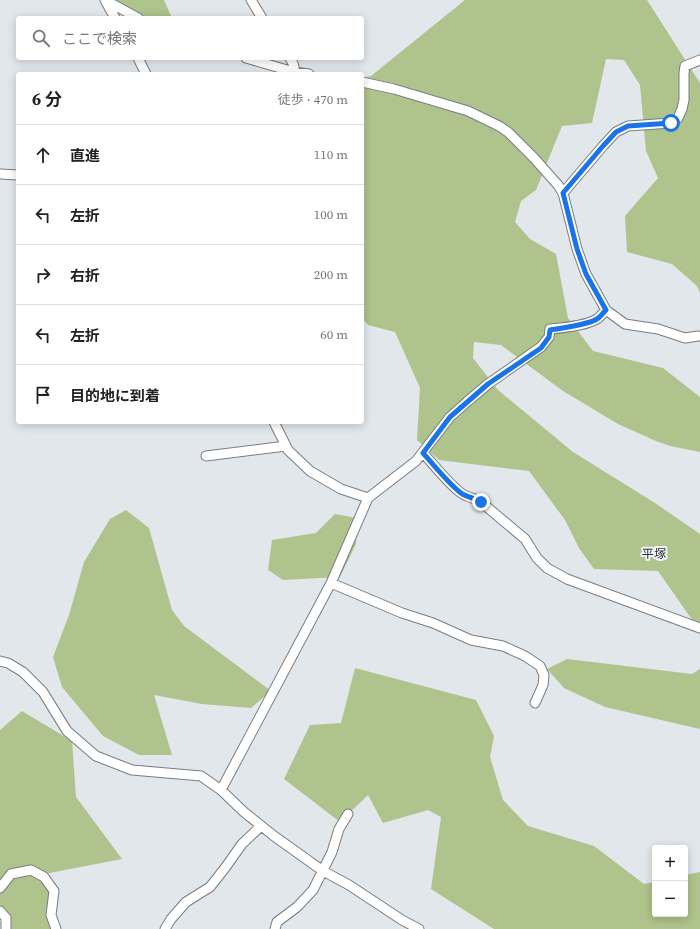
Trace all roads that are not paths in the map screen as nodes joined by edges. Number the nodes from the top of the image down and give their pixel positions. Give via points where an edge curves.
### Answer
1 (105, 0) edge
2 (251, 0) edge
3 (114, 16) edge
4 (134, 16) edge
5 (261, 16) edge
6 (139, 60) edge
7 (252, 60) edge
8 (292, 60) edge
9 (700, 60) edge
10 (145, 72) edge
11 (291, 72) edge
12 (294, 72) edge
13 (364, 82) edge
14 (0, 174) edge
15 (16, 175) edge
16 (563, 193) junction
17 (606, 310) junction
18 (698, 336) dead end
19 (275, 424) edge
20 (286, 446) junction
21 (423, 453) junction
22 (206, 456) dead end
23 (368, 498) junction
24 (331, 583) junction
25 (700, 628) edge
26 (0, 661) edge
27 (535, 703) dead end
28 (222, 790) junction
29 (348, 814) dead end
30 (261, 826) junction
31 (323, 871) junction
32 (0, 888) edge
33 (0, 911) edge
34 (6, 929) edge
35 (56, 929) edge
36 (165, 929) edge
37 (275, 929) edge
38 (419, 929) edge

1 - 3 street
1 - 4 street
2 - 5 street
6 - 10 street
7 - 11 street
8 - 12 street
9 - 16 street via 685,66 684,100 678,118 671,123 628,126 616,132
13 - 16 street via 468,111 499,126 534,158
14 - 15 street
16 - 17 street via 586,274
17 - 18 street via 625,324 658,329 685,338
17 - 21 street via 597,319 583,324 550,330 549,337 541,348 488,384 450,417
19 - 20 street
20 - 22 street
20 - 23 street via 310,471 341,489
21 - 23 street
21 - 25 street via 462,494 481,502 525,539 537,558 548,568 567,579
23 - 24 street
24 - 27 street via 470,640 503,646 525,656 540,666 544,675 543,685
24 - 28 street
26 - 28 street via 23,672 43,692 67,731 96,756 132,770 201,776
28 - 30 street
29 - 31 street via 339,828
30 - 31 street
30 - 36 street via 242,844 210,887 186,902
31 - 37 street via 313,890 278,922
31 - 38 street
32 - 35 street via 11,874 31,870 44,877 54,891 51,915
33 - 34 street via 6,918

